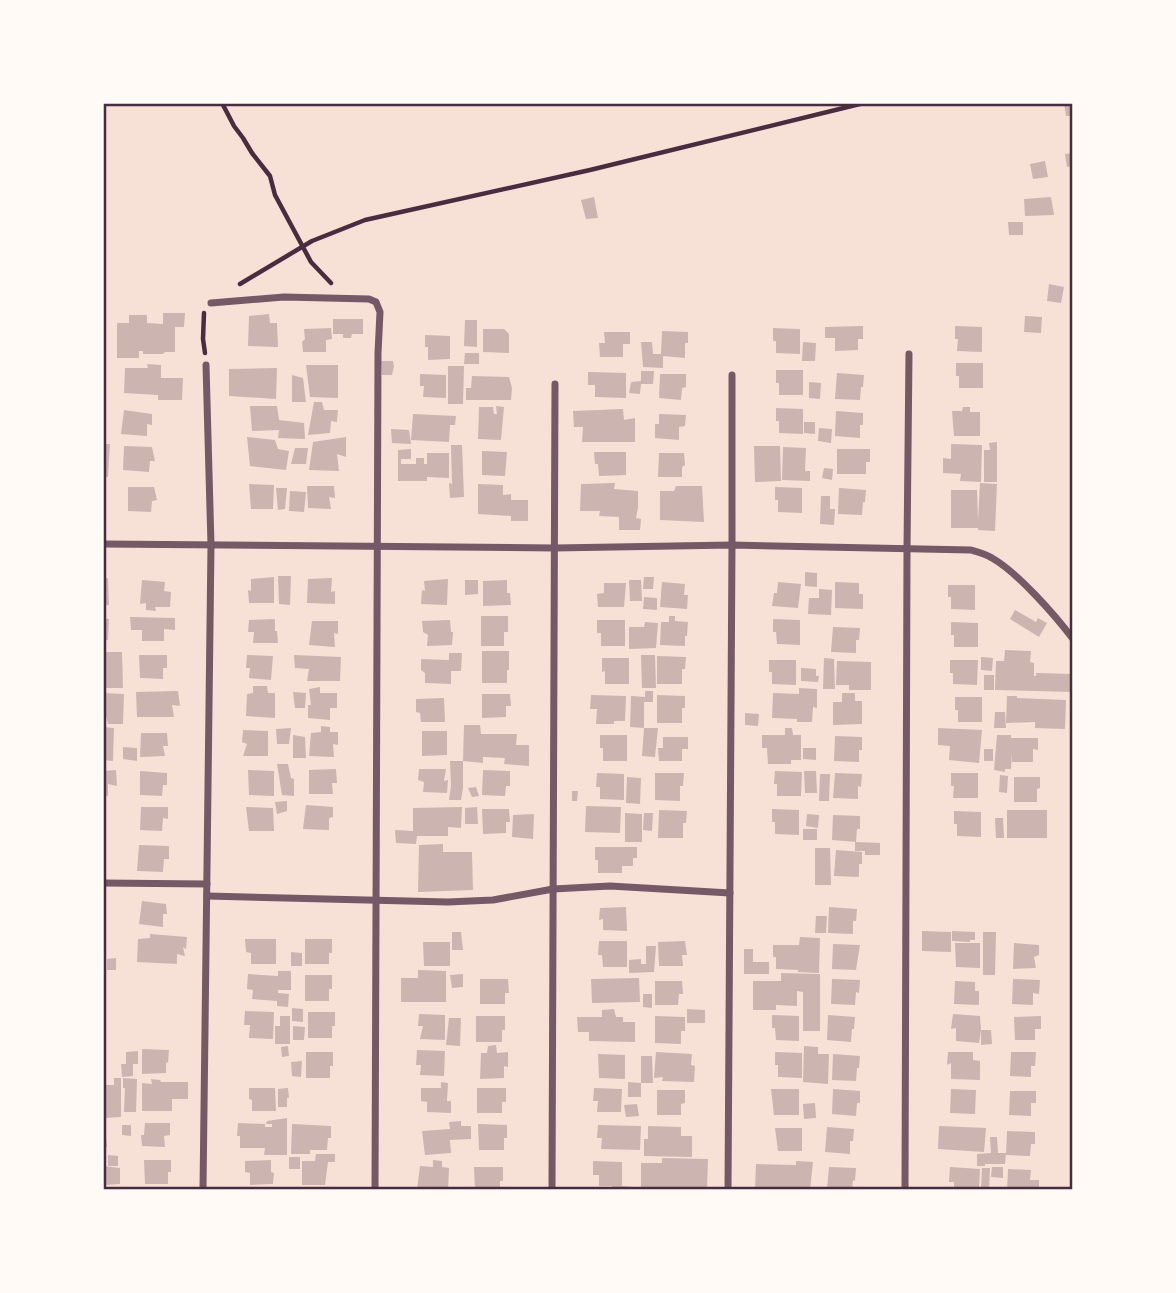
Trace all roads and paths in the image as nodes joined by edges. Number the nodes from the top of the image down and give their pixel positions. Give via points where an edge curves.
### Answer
1 (222, 103) edge
2 (864, 103) edge
3 (303, 247) junction
4 (348, 298) junction
5 (211, 303) junction
6 (909, 354) dead end
7 (206, 365) joint
8 (732, 375) dead end
9 (555, 384) dead end
10 (103, 544) edge
11 (211, 545) junction
12 (732, 545) junction
13 (378, 547) junction
14 (555, 548) junction
15 (907, 549) junction
16 (1073, 639) edge
17 (103, 883) edge
18 (207, 884) junction
19 (554, 889) junction
20 (730, 893) junction
21 (206, 896) junction
22 (376, 899) junction
23 (204, 1190) edge
24 (375, 1190) edge
25 (552, 1190) edge
26 (728, 1190) edge
27 (905, 1190) edge

1 - 3 path via 270,176
2 - 3 path via 365,220
3 - 4 path via 317,269
3 - 5 path
4 - 5 street
4 - 13 street via 373,300 380,312
5 - 7 path via 203,316
6 - 15 street
7 - 11 street
8 - 12 street
9 - 14 street
10 - 11 street
11 - 13 street
11 - 18 street
12 - 14 street
12 - 15 street
12 - 20 street
13 - 14 street
13 - 22 street
14 - 19 street
15 - 16 street via 971,550 992,558 1025,586
15 - 27 street
17 - 18 street
18 - 21 street
19 - 20 street
19 - 22 street via 493,900
19 - 25 street
20 - 26 street
21 - 22 street
21 - 23 street
22 - 24 street

